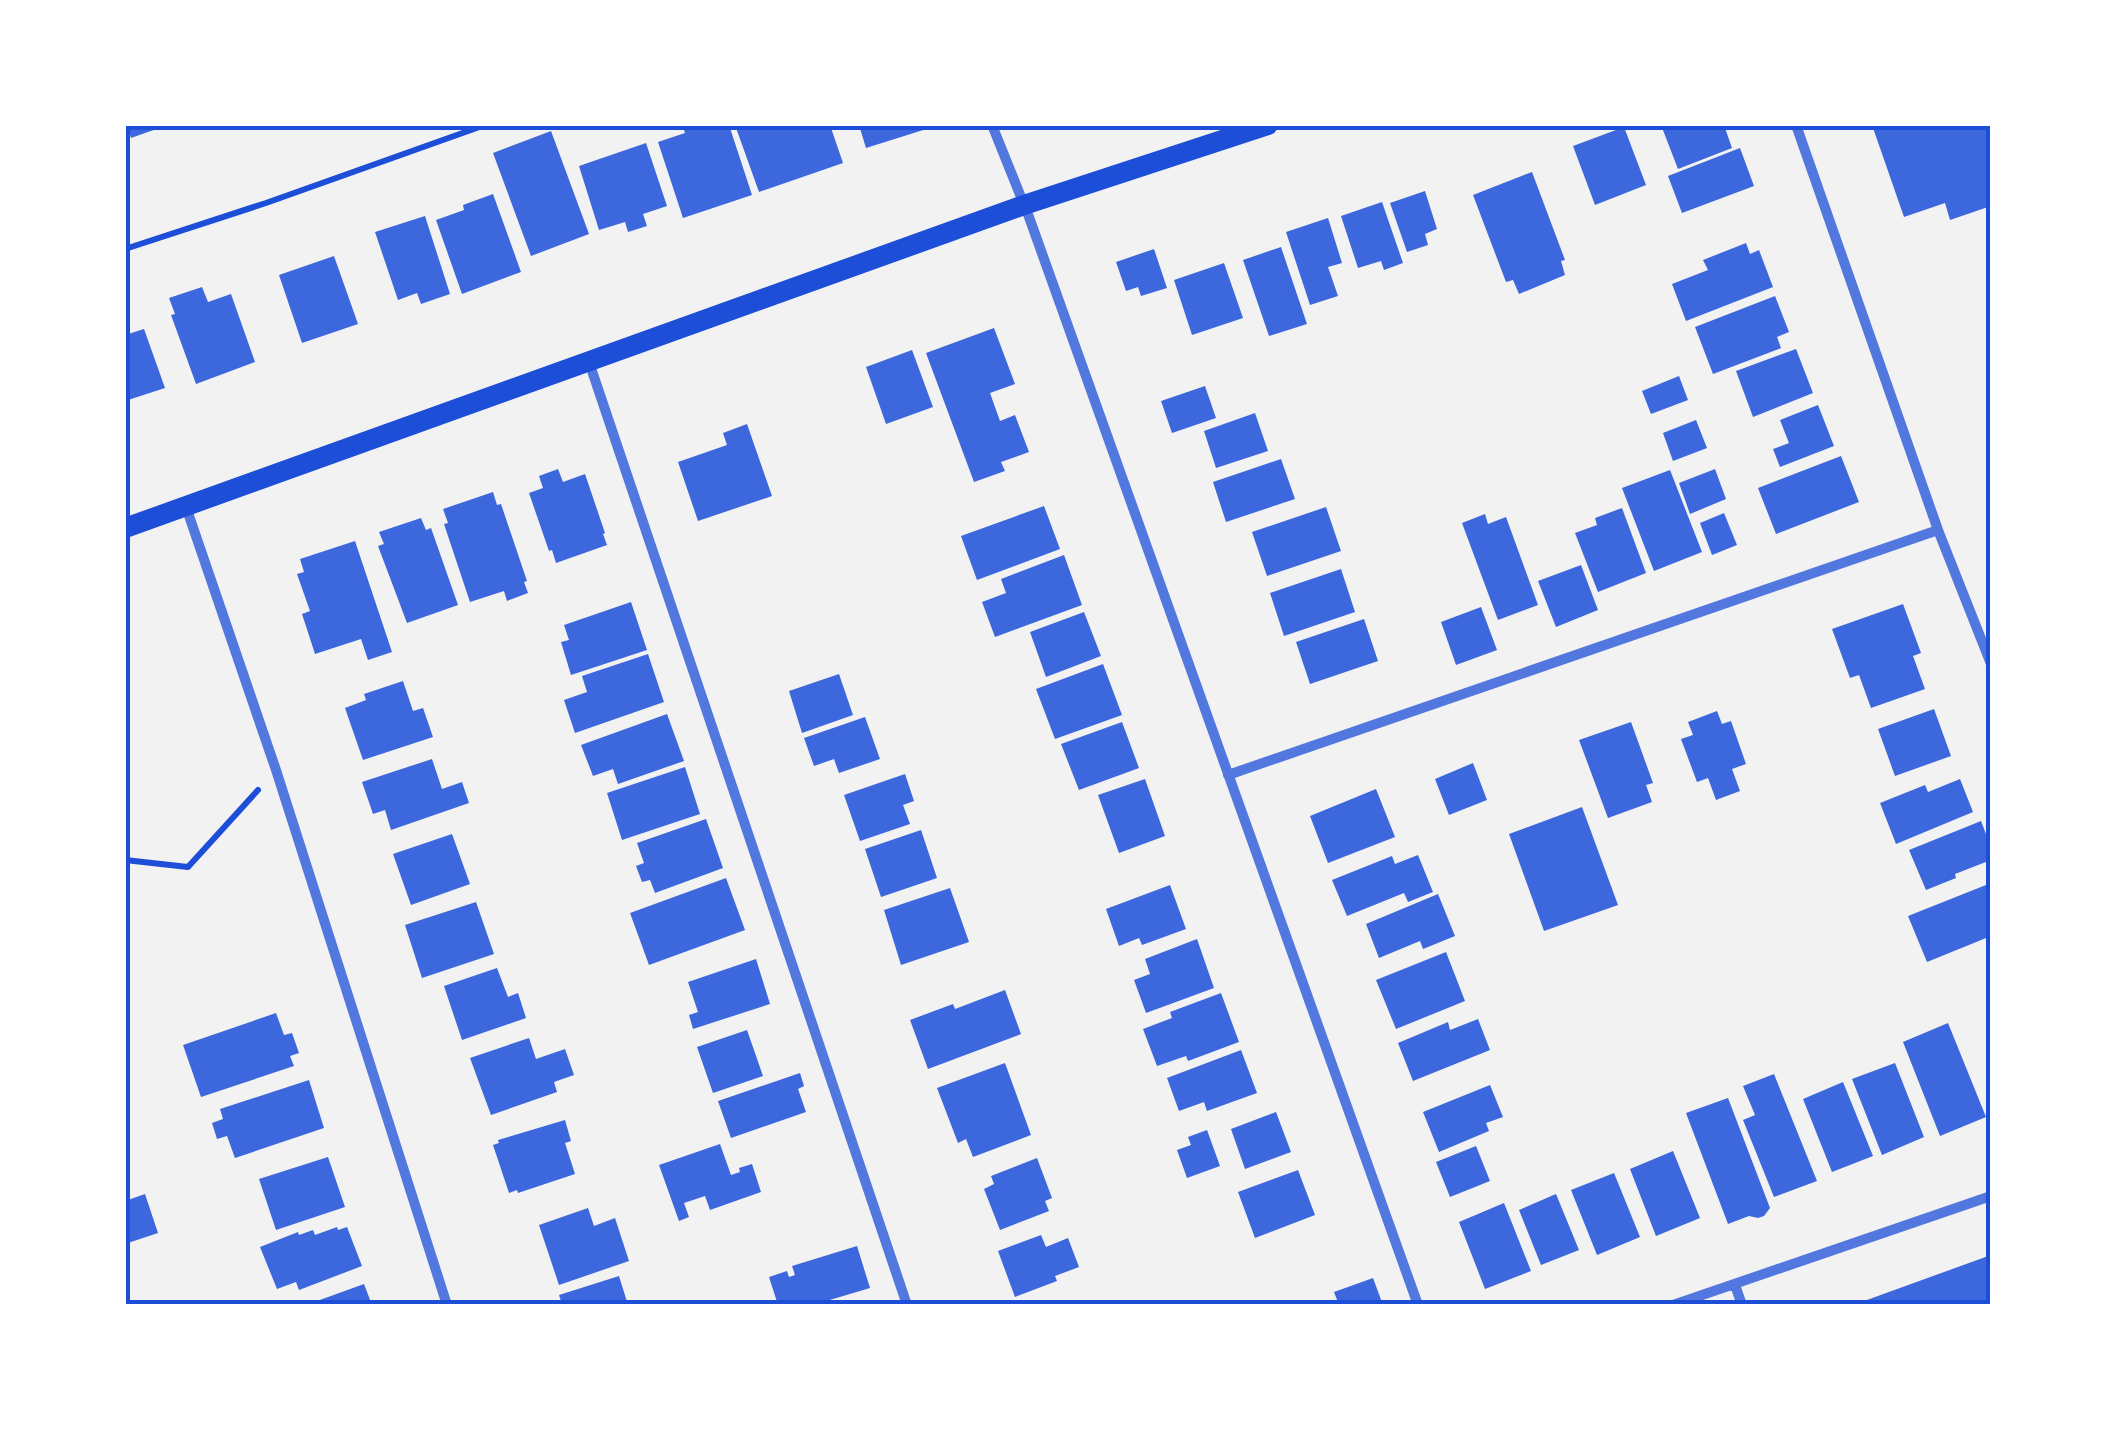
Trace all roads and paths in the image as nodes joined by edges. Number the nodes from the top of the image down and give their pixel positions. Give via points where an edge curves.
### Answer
1 (485, 125) edge
2 (992, 125) edge
3 (1268, 125) edge
4 (1796, 125) edge
5 (1024, 205) junction
6 (125, 249) edge
7 (590, 362) junction
8 (186, 506) junction
9 (125, 528) edge
10 (1938, 530) junction
11 (1991, 664) edge
12 (276, 770) junction
13 (1228, 775) junction
14 (125, 860) edge
15 (1991, 1196) edge
16 (1735, 1285) junction
17 (446, 1305) edge
18 (907, 1305) edge
19 (1418, 1305) edge
20 (1673, 1305) edge
21 (1742, 1305) edge

1 - 6 path
2 - 5 street
3 - 5 main road
4 - 10 street
5 - 7 main road
5 - 13 street
7 - 8 main road
7 - 18 street
8 - 9 main road
8 - 12 street
10 - 11 street
10 - 13 street
12 - 14 path via 188,867
12 - 17 street
13 - 19 street
15 - 16 street
16 - 20 street
16 - 21 street

